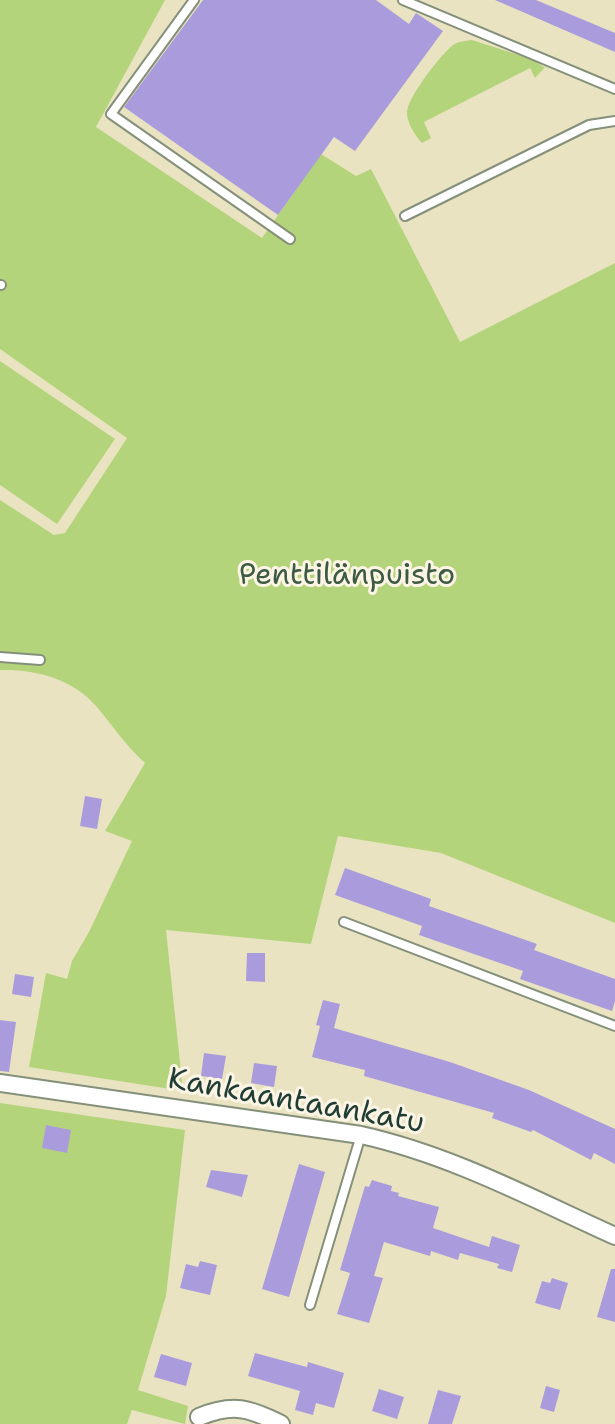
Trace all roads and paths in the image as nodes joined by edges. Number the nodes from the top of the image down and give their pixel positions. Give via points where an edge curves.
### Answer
1 (194, 0) edge
2 (403, 0) edge
3 (615, 89) edge
4 (615, 121) edge
5 (405, 216) dead end
6 (290, 239) dead end
7 (0, 657) edge
8 (40, 660) dead end
9 (344, 922) dead end
10 (615, 1026) edge
11 (0, 1083) edge
12 (361, 1135) junction
13 (615, 1236) edge
14 (310, 1305) dead end
15 (199, 1417) dead end
16 (281, 1424) edge

1 - 6 lane via 111,114
2 - 3 lane
4 - 5 lane via 589,125
7 - 8 lane
9 - 10 lane
11 - 12 street, Kankaantaankatu
12 - 13 street, Kankaantaankatu via 445,1158
12 - 14 lane
15 - 16 street via 236,1407

